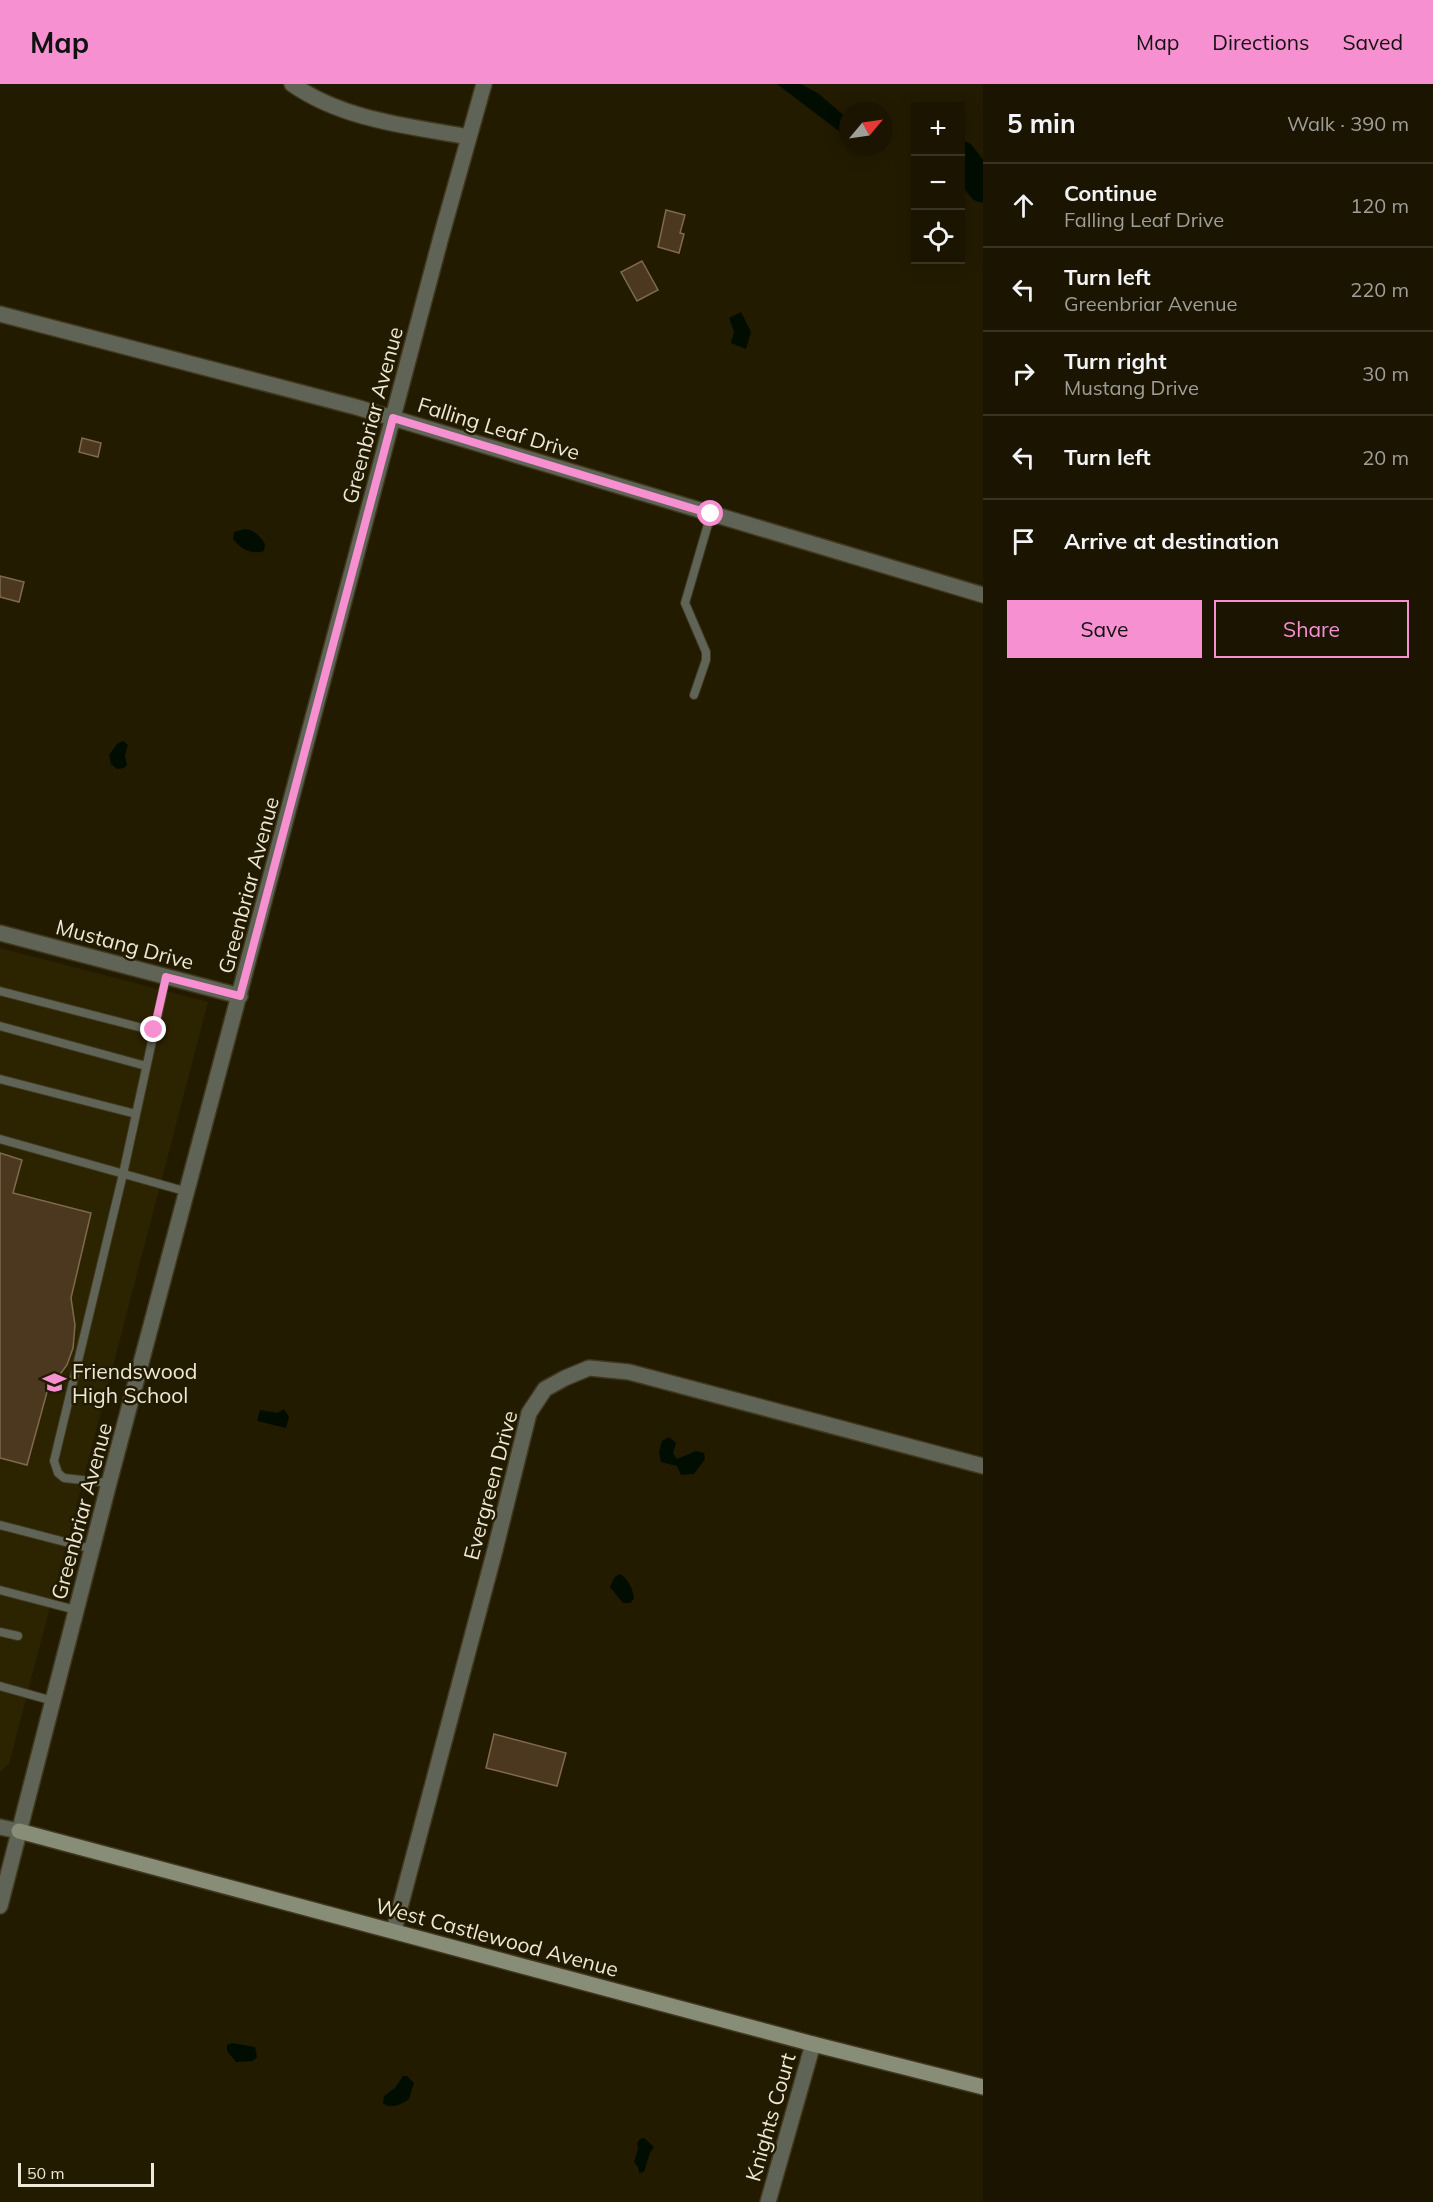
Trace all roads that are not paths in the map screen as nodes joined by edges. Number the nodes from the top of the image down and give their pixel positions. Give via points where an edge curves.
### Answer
1 (292, 84) edge
2 (484, 84) edge
3 (469, 137) junction
4 (0, 314) edge
5 (393, 418) junction
6 (711, 514) junction
7 (983, 596) edge
8 (694, 695) dead end
9 (0, 933) edge
10 (166, 977) junction
11 (0, 991) edge
12 (240, 996) junction
13 (0, 1026) edge
14 (154, 1030) junction
15 (147, 1066) junction
16 (0, 1079) edge
17 (136, 1114) junction
18 (0, 1139) edge
19 (123, 1174) junction
20 (188, 1192) junction
21 (983, 1466) edge
22 (109, 1483) junction
23 (0, 1525) edge
24 (92, 1549) junction
25 (0, 1590) edge
26 (76, 1610) junction
27 (0, 1632) edge
28 (18, 1636) dead end
29 (0, 1686) edge
30 (53, 1701) junction
31 (0, 1827) edge
32 (19, 1831) junction
33 (0, 1906) edge
34 (394, 1930) junction
35 (813, 2043) junction
36 (983, 2087) edge
37 (768, 2202) edge

1 - 3 street via 334,108
2 - 3 street, Greenbriar Avenue
3 - 5 street, Greenbriar Avenue
4 - 5 street, Falling Leaf Drive
5 - 6 street, Falling Leaf Drive
5 - 12 street, Greenbriar Avenue
6 - 7 street, Falling Leaf Drive
6 - 8 lane via 685,603 706,652
9 - 10 street, Mustang Drive
10 - 12 street, Mustang Drive
10 - 14 lane
11 - 14 lane
12 - 20 street, Greenbriar Avenue
13 - 15 lane
14 - 15 lane
15 - 17 lane
16 - 17 lane
17 - 19 lane
18 - 19 lane
19 - 20 lane
19 - 22 lane via 54,1461 64,1478
20 - 22 street, Greenbriar Avenue
21 - 34 street, Evergreen Drive via 629,1372 589,1368 545,1389 529,1413
22 - 24 street, Greenbriar Avenue
23 - 24 lane
24 - 26 street, Greenbriar Avenue
25 - 26 lane
26 - 30 street, Greenbriar Avenue
27 - 28 lane
29 - 30 lane
30 - 32 street, Greenbriar Avenue
31 - 32 street, West Castlewood Avenue
32 - 33 street, Greenbriar Avenue
32 - 34 street, West Castlewood Avenue
34 - 35 street, West Castlewood Avenue
35 - 36 street, West Castlewood Avenue
35 - 37 street, Knights Court

